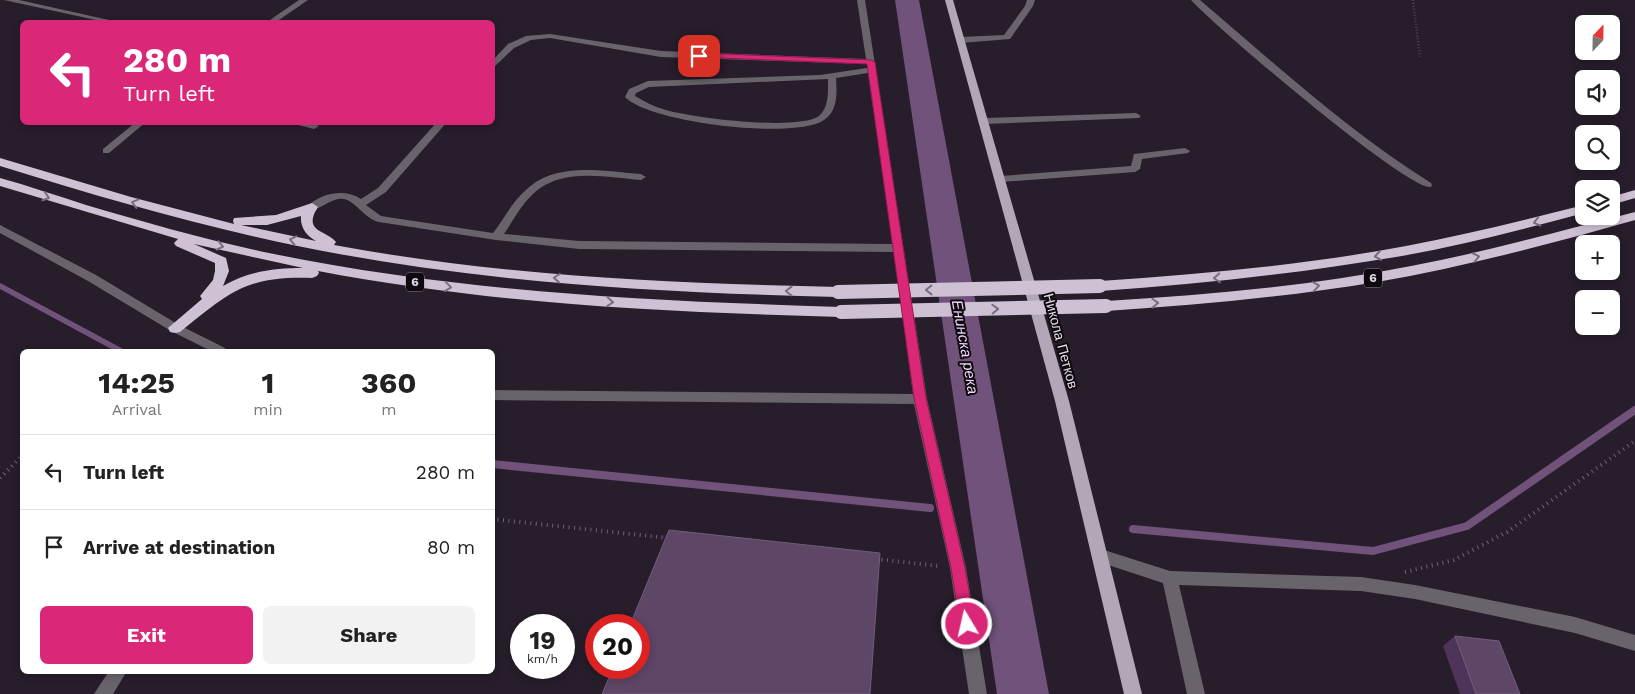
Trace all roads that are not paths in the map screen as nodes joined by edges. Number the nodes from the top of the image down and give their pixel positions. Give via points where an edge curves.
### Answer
1 (8, 0) edge
2 (304, 0) edge
3 (861, 0) edge
4 (949, 0) edge
5 (1031, 0) edge
6 (1195, 0) edge
7 (104, 20) edge
8 (274, 20) edge
9 (961, 40) junction
10 (495, 64) edge
11 (872, 66) junction
12 (832, 77) junction
13 (1136, 116) dead end
14 (984, 121) junction
15 (138, 125) edge
16 (308, 125) edge
17 (440, 125) edge
18 (314, 126) dead end
19 (1186, 150) dead end
20 (106, 151) dead end
21 (0, 162) edge
22 (641, 177) dead end
23 (1001, 179) junction
24 (0, 182) edge
25 (1427, 185) dead end
26 (1635, 194) edge
27 (1620, 198) edge
28 (360, 204) junction
29 (312, 208) junction
30 (158, 209) junction
31 (1575, 211) edge
32 (1635, 216) edge
33 (138, 224) junction
34 (0, 228) edge
35 (496, 237) junction
36 (899, 248) junction
37 (391, 258) junction
38 (379, 276) junction
39 (175, 328) junction
40 (216, 349) edge
41 (495, 396) edge
42 (920, 398) junction
43 (1101, 556) junction
44 (1170, 578) junction
45 (1635, 643) edge
46 (117, 674) edge
47 (103, 694) edge
48 (978, 694) edge
49 (1133, 694) edge
50 (1196, 694) edge

1 - 7 street
2 - 8 street
3 - 11 street
4 - 9 main road, Никола Петков
5 - 9 street via 1007,37
6 - 25 street via 1322,111 1370,148
9 - 14 main road, Никола Петков
10 - 11 street via 511,46 528,38 550,36 661,54
11 - 12 street
11 - 36 street
12 - 12 street via 648,84 632,91 630,97 683,116 793,126 821,119 830,109
13 - 14 street
14 - 23 main road, Никола Петков
15 - 20 street
16 - 18 street
17 - 28 street via 382,190
19 - 23 street via 1138,156 1135,169
30 -> 21 highway, 6
22 - 35 street via 567,174 547,181 531,190
23 - 43 main road, Никола Петков
24 -> 33 highway, 6
26 - 27 highway
28 - 29 street via 345,195 327,199
28 - 35 street via 368,214 379,219
29 - 30 highway via 255,223
29 - 37 highway via 306,224 314,235
37 -> 30 highway, 6 via 260,234
31 -> 37 highway, 6, bridge via 1455,242 1343,262 1249,275 1100,286 838,292 639,285 502,273
38 -> 32 highway, 6, bridge via 473,290 690,307 841,312 1106,306 1249,295 1378,277 1545,242
33 -> 38 highway, 6 via 247,252
33 - 39 highway via 221,261 224,269 221,278
34 - 39 street
35 - 36 street via 619,247
36 - 42 street
38 - 39 highway via 291,272 257,275 226,289
39 - 40 street
41 - 42 street
42 - 48 street via 958,568
43 - 44 street
43 - 49 main road, Никола Петков
44 - 45 street via 1370,585 1575,625
44 - 50 street
46 - 47 street

